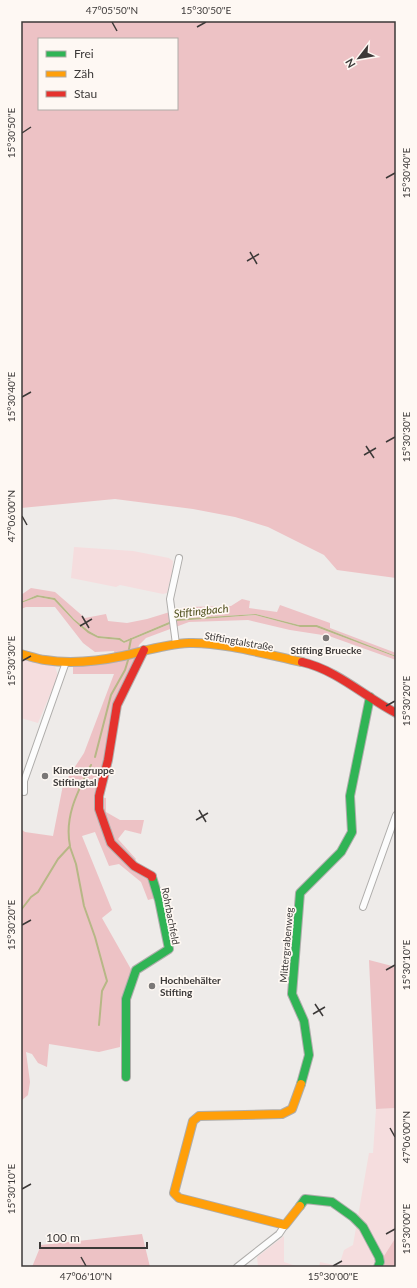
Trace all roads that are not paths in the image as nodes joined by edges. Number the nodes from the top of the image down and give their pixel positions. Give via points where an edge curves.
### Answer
1 (179, 558) dead end
2 (176, 644) junction
3 (144, 650) junction
4 (21, 654) edge
5 (66, 662) junction
6 (370, 697) junction
7 (396, 713) edge
8 (24, 792) dead end
9 (396, 815) edge
10 (363, 907) dead end
11 (126, 1077) dead end
12 (285, 1225) junction
13 (237, 1267) edge
14 (378, 1267) edge

1 - 2 street via 170,599
2 - 3 street, Stiftingtalstraße
2 - 6 street, Stiftingtalstraße via 222,646 310,664 342,679
3 - 5 street, Stiftingtalstraße via 123,656
3 - 11 street, Rohrbachfeld via 117,705 99,796 100,809 111,844 134,866 152,876 169,950 136,970 126,999
4 - 5 street, Stiftingtalstraße
5 - 8 street via 24,781
6 - 7 street, Stiftingtalstraße
6 - 12 street, Mittergrabenweg via 350,796 352,832 341,852 300,892 292,994 304,1021 309,1055 292,1109 282,1114 196,1118 193,1121 174,1192 179,1198
9 - 10 street
12 - 13 street via 279,1234
12 - 14 street via 305,1199 332,1202 353,1217 363,1228 379,1257

